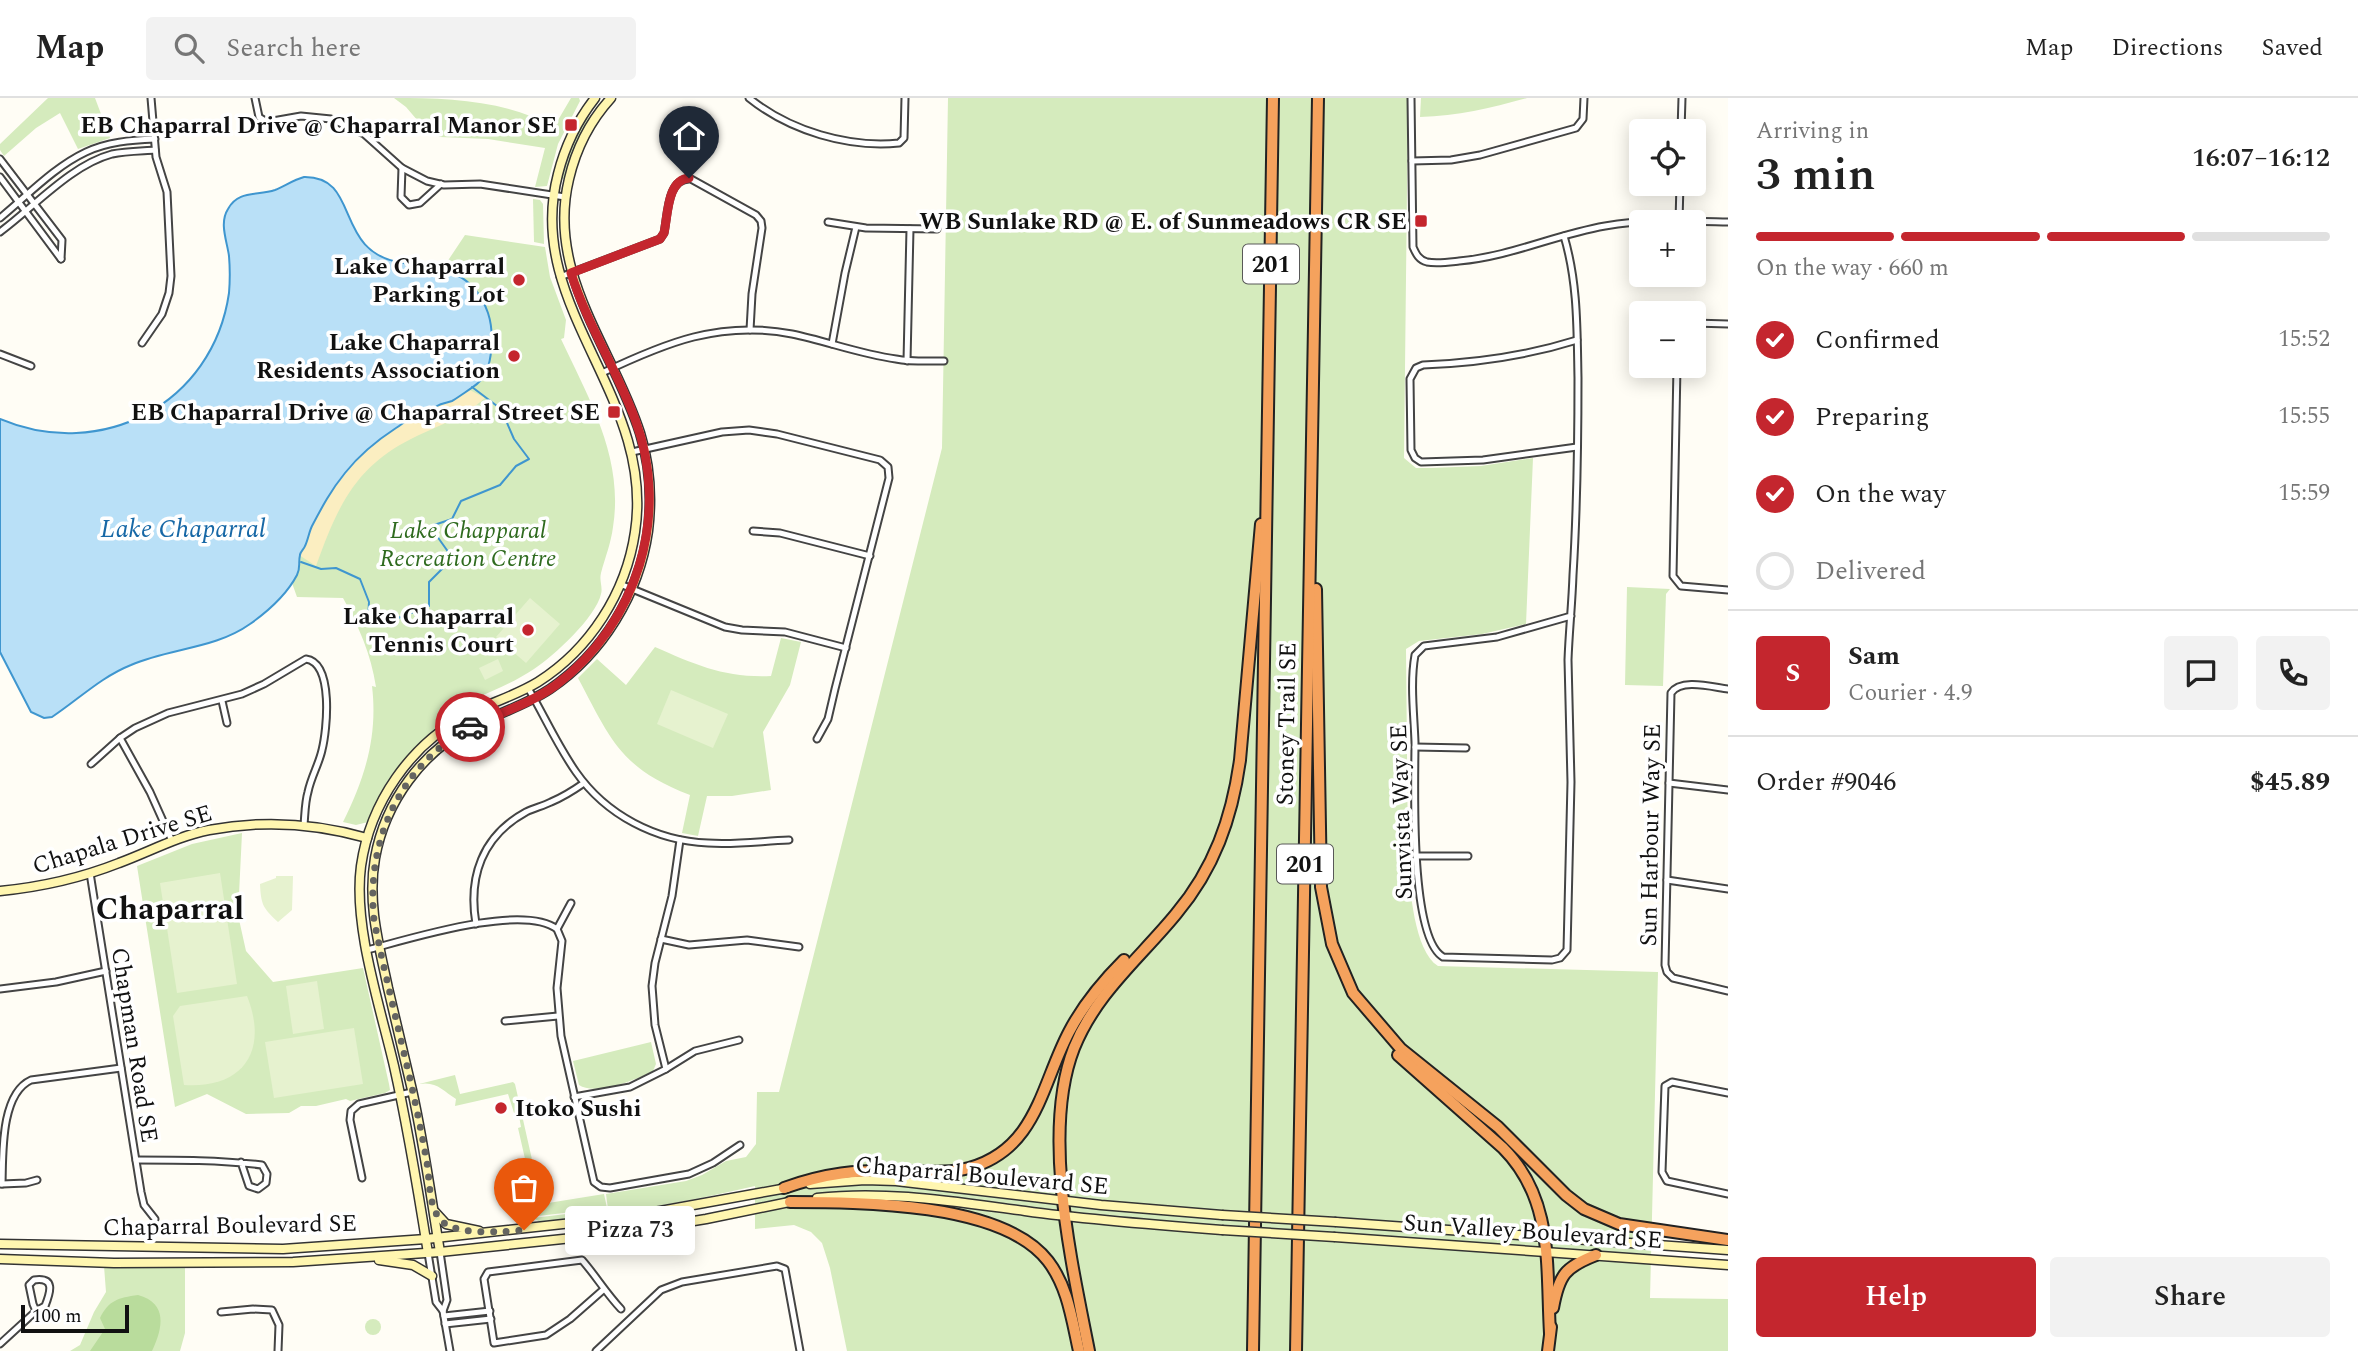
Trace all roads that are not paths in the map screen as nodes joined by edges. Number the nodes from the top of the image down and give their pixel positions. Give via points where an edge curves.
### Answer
1 (151, 98) edge
2 (255, 98) edge
3 (594, 98) edge
4 (611, 98) edge
5 (749, 98) edge
6 (905, 98) edge
7 (1273, 98) edge
8 (1318, 98) edge
9 (1411, 98) edge
10 (1584, 98) edge
11 (1682, 98) edge
12 (604, 106) junction
13 (1681, 119) edge
14 (155, 139) junction
15 (155, 150) junction
16 (0, 159) edge
17 (1412, 161) junction
18 (401, 169) junction
19 (0, 177) edge
20 (441, 184) junction
21 (29, 194) junction
22 (553, 195) junction
23 (565, 197) junction
24 (19, 203) junction
25 (37, 204) junction
26 (27, 213) junction
27 (0, 218) edge
28 (828, 222) dead end
29 (1706, 222) edge
30 (1728, 222) edge
31 (1629, 224) edge
32 (856, 227) junction
33 (910, 229) junction
34 (937, 229) dead end
35 (0, 232) edge
36 (1564, 236) junction
37 (571, 273) junction
38 (560, 277) junction
39 (1706, 323) edge
40 (1728, 324) edge
41 (750, 330) junction
42 (1577, 340) junction
43 (142, 343) dead end
44 (832, 344) junction
45 (0, 354) edge
46 (906, 360) junction
47 (944, 361) dead end
48 (31, 366) dead end
49 (612, 368) junction
50 (602, 373) junction
51 (1313, 377) junction
52 (1677, 378) edge
53 (1269, 431) junction
54 (1577, 447) junction
55 (644, 450) junction
56 (632, 452) junction
57 (753, 531) dead end
58 (870, 556) junction
59 (620, 584) junction
60 (632, 589) junction
61 (1728, 590) edge
62 (1571, 616) junction
63 (846, 648) junction
64 (528, 688) junction
65 (1728, 689) edge
66 (534, 698) junction
67 (222, 701) junction
68 (226, 723) dead end
69 (120, 738) junction
70 (817, 739) dead end
71 (1415, 747) junction
72 (1466, 748) dead end
73 (91, 764) dead end
74 (584, 783) junction
75 (1669, 783) junction
76 (1728, 790) edge
77 (304, 825) junction
78 (367, 838) junction
79 (680, 840) junction
80 (789, 840) dead end
81 (172, 841) junction
82 (379, 841) junction
83 (1416, 856) junction
84 (1468, 856) dead end
85 (90, 873) junction
86 (1667, 880) junction
87 (1728, 889) edge
88 (0, 891) edge
89 (1189, 898) junction
90 (571, 903) dead end
91 (476, 924) junction
92 (557, 929) junction
93 (661, 939) junction
94 (379, 947) junction
95 (799, 947) dead end
96 (367, 950) junction
97 (106, 971) junction
98 (0, 989) edge
99 (1728, 991) edge
100 (1353, 993) junction
101 (558, 1016) junction
102 (505, 1021) dead end
103 (739, 1040) dead end
104 (121, 1068) junction
105 (666, 1069) junction
106 (412, 1092) junction
107 (1728, 1093) edge
108 (400, 1094) junction
109 (574, 1097) junction
110 (740, 1144) dead end
111 (136, 1160) junction
112 (241, 1162) junction
113 (362, 1178) dead end
114 (37, 1180) dead end
115 (1, 1184) edge
116 (784, 1188) junction
117 (1728, 1194) edge
118 (1065, 1201) junction
119 (790, 1202) junction
120 (434, 1209) junction
121 (1066, 1216) junction
122 (155, 1219) dead end
123 (1336, 1222) joint
124 (492, 1233) junction
125 (1335, 1237) joint
126 (1544, 1237) junction
127 (438, 1238) junction
128 (426, 1239) junction
129 (1728, 1240) edge
130 (0, 1244) edge
131 (1728, 1250) edge
132 (1545, 1251) junction
133 (440, 1252) junction
134 (428, 1253) junction
135 (1596, 1255) junction
136 (362, 1258) junction
137 (0, 1259) edge
138 (1728, 1265) edge
139 (432, 1276) junction
140 (603, 1290) junction
141 (621, 1309) dead end
142 (36, 1311) junction
143 (490, 1311) junction
144 (221, 1312) dead end
145 (444, 1317) junction
146 (491, 1319) junction
147 (1550, 1333) junction
148 (494, 1343) junction
149 (0, 1344) edge
150 (278, 1351) edge
151 (450, 1351) edge
152 (495, 1351) edge
153 (596, 1351) edge
154 (800, 1351) edge
155 (1079, 1351) edge
156 (1089, 1351) edge
157 (1253, 1351) edge
158 (1296, 1351) edge
159 (1548, 1351) edge

1 - 14 street
2 - 18 street via 264,121 306,116 338,120 371,139
3 - 12 main road
3 - 22 main road via 567,146
4 - 12 main road
5 - 6 street via 793,124 825,136 875,145 900,143 904,138
7 - 53 highway, Stoney Trail SE / 201
8 - 51 highway, Stoney Trail SE / 201
9 - 17 street
10 - 17 street via 1583,119 1576,128 1480,155
11 - 13 street
12 - 23 main road via 578,152
14 - 15 street
14 - 21 street via 85,152
15 - 25 street via 113,153 93,161 65,178
15 - 43 street via 167,192 170,285 159,320
16 - 21 street
17 - 36 street via 1413,247 1422,260 1481,259
18 - 20 street
18 - 20 street via 402,199 410,206 420,204
19 - 24 street
20 - 22 street via 480,184
21 - 24 street
21 - 25 street
22 - 23 street
22 - 38 main road via 552,236
23 - 37 main road via 564,233
24 - 26 street
24 - 27 street
25 - 26 street
25 - 26 street via 62,240 61,259
26 - 35 street
28 - 32 street
29 - 30 street
31 - 36 street
32 - 33 street
32 - 44 street
33 - 34 street
33 - 46 street
36 - 42 street, Sunvista Way SE via 1574,279
37 - 38 street
37 - 41 street via 660,239 674,187 691,179 761,220
37 - 49 main road
38 - 50 main road
39 - 40 street
41 - 44 street
41 - 49 street via 690,337
42 - 54 street, Sunvista Way SE
42 - 54 street via 1523,355 1423,365 1410,379 1411,450 1421,462 1483,460
44 - 46 street
45 - 48 street
46 - 47 street
49 - 50 street
49 - 55 main road
50 - 56 main road
51 - 100 highway via 1320,877 1330,937
51 - 158 highway, Stoney Trail SE / 201
52 - 61 street via 1673,576 1681,586
53 - 89 highway via 1237,787 1219,846
53 - 157 highway, Stoney Trail SE / 201
54 - 62 street, Sunvista Way SE
55 - 56 street
55 - 58 street via 722,432 757,431 880,460 890,474
55 - 60 main road via 649,516
56 - 59 main road via 637,516
57 - 58 street via 780,533
58 - 63 street
59 - 60 street
59 - 64 main road via 585,640
60 - 63 street via 728,628 780,631
60 - 66 main road via 590,654
62 - 71 street, Sunvista Way SE via 1497,637 1420,649 1414,662
62 - 83 street, Sunvista Way SE via 1565,953 1552,960 1439,956 1422,909
63 - 70 street via 828,719
64 - 66 street
64 - 78 main road via 464,716 421,748 388,790
65 - 75 street, Sun Harbour Way SE via 1697,685 1672,691
66 - 74 street
66 - 82 main road via 463,732 430,756 400,793
67 - 68 street
67 - 69 street via 159,716
67 - 77 street via 264,684 304,659 319,666 326,695 326,728 307,793
69 - 73 street
69 - 81 street
71 - 72 street
71 - 83 street, Sunvista Way SE
74 - 79 street via 631,821
74 - 91 street via 516,818 494,837 475,877
75 - 76 street
75 - 86 street, Sun Harbour Way SE
77 - 78 main road, Chapala Drive SE
77 - 81 main road, Chapala Drive SE via 265,823 208,830
78 - 82 street, Chapala Drive SE
78 - 96 main road via 360,890
79 - 80 street via 720,844
79 - 93 street
81 - 85 main road, Chapala Drive SE
82 - 94 main road via 372,889
83 - 84 street
85 - 88 main road, Chapala Drive SE
85 - 97 street, Chapman Road SE
86 - 87 street
86 - 99 street, Sun Harbour Way SE via 1667,972 1675,979
89 - 116 highway via 1085,1005 1031,1121 1004,1151 957,1170 838,1173
89 - 118 highway via 1110,987 1074,1047 1060,1111
90 - 92 street
91 - 92 street via 516,920
91 - 94 street
92 - 101 street via 562,942
93 - 95 street via 689,945 747,940
93 - 105 street via 653,998
94 - 96 street
94 - 106 main road
96 - 108 main road
97 - 98 street
97 - 104 street, Chapman Road SE
100 - 126 highway via 1399,1056 1518,1164 1537,1199
100 - 129 highway via 1401,1049 1498,1127 1584,1209 1627,1226
101 - 102 street
101 - 109 street
103 - 105 street via 695,1051
104 - 111 street, Chapman Road SE
104 - 115 street via 25,1083 5,1127
105 - 109 street via 630,1087
106 - 108 street
106 - 120 main road
107 - 117 street via 1672,1082 1665,1086 1662,1174 1669,1181
108 - 113 street via 359,1104 351,1111
108 - 128 main road
109 - 110 street via 592,1176 599,1186 689,1174
111 - 112 street
111 - 122 street, Chapman Road SE via 144,1205
112 - 112 street via 248,1186 258,1189 266,1183 262,1165
114 - 115 street
116 - 118 main road, Chaparral Boulevard SE via 835,1181 896,1181
116 - 124 main road, Chaparral Boulevard SE via 665,1211
118 - 121 highway
118 - 123 main road, Chaparral Boulevard SE, bridge
119 - 121 main road, Chaparral Boulevard SE via 897,1195
119 - 133 main road, Chaparral Boulevard SE via 620,1233
119 - 155 highway via 901,1206 981,1221 1020,1236 1042,1254 1058,1276
120 - 124 main road via 449,1225
120 - 127 main road
121 - 125 main road, Chaparral Boulevard SE, bridge
121 - 156 highway
123 - 126 main road, Sun Valley Boulevard SE
124 - 127 main road, Chaparral Boulevard SE
125 - 132 main road, Sun Valley Boulevard SE
126 - 131 main road, Sun Valley Boulevard SE
126 - 132 highway
127 - 128 main road, Chaparral Boulevard SE
127 - 133 main road
128 - 130 main road, Chaparral Boulevard SE via 283,1249
128 - 134 main road
132 - 135 main road, Sun Valley Boulevard SE
132 - 147 highway
133 - 134 main road, Chaparral Boulevard SE
133 - 145 street via 447,1300
134 - 136 main road, Chaparral Boulevard SE
134 - 139 street
135 - 138 main road, Sun Valley Boulevard SE
135 - 147 highway via 1571,1266 1561,1278
136 - 137 main road, Chaparral Boulevard SE via 184,1263
136 - 139 main road via 413,1265
139 - 145 street
140 - 141 street
140 - 143 street via 582,1260 488,1272 484,1279
140 - 148 street via 546,1335
142 - 142 street via 44,1307 50,1293 44,1279 29,1285
142 - 149 street
143 - 145 street
143 - 146 street
144 - 150 street via 272,1310 279,1325
145 - 146 street
145 - 151 street
146 - 148 street
147 - 159 highway
148 - 152 street
153 - 154 street via 661,1290 682,1282 777,1266 785,1269

